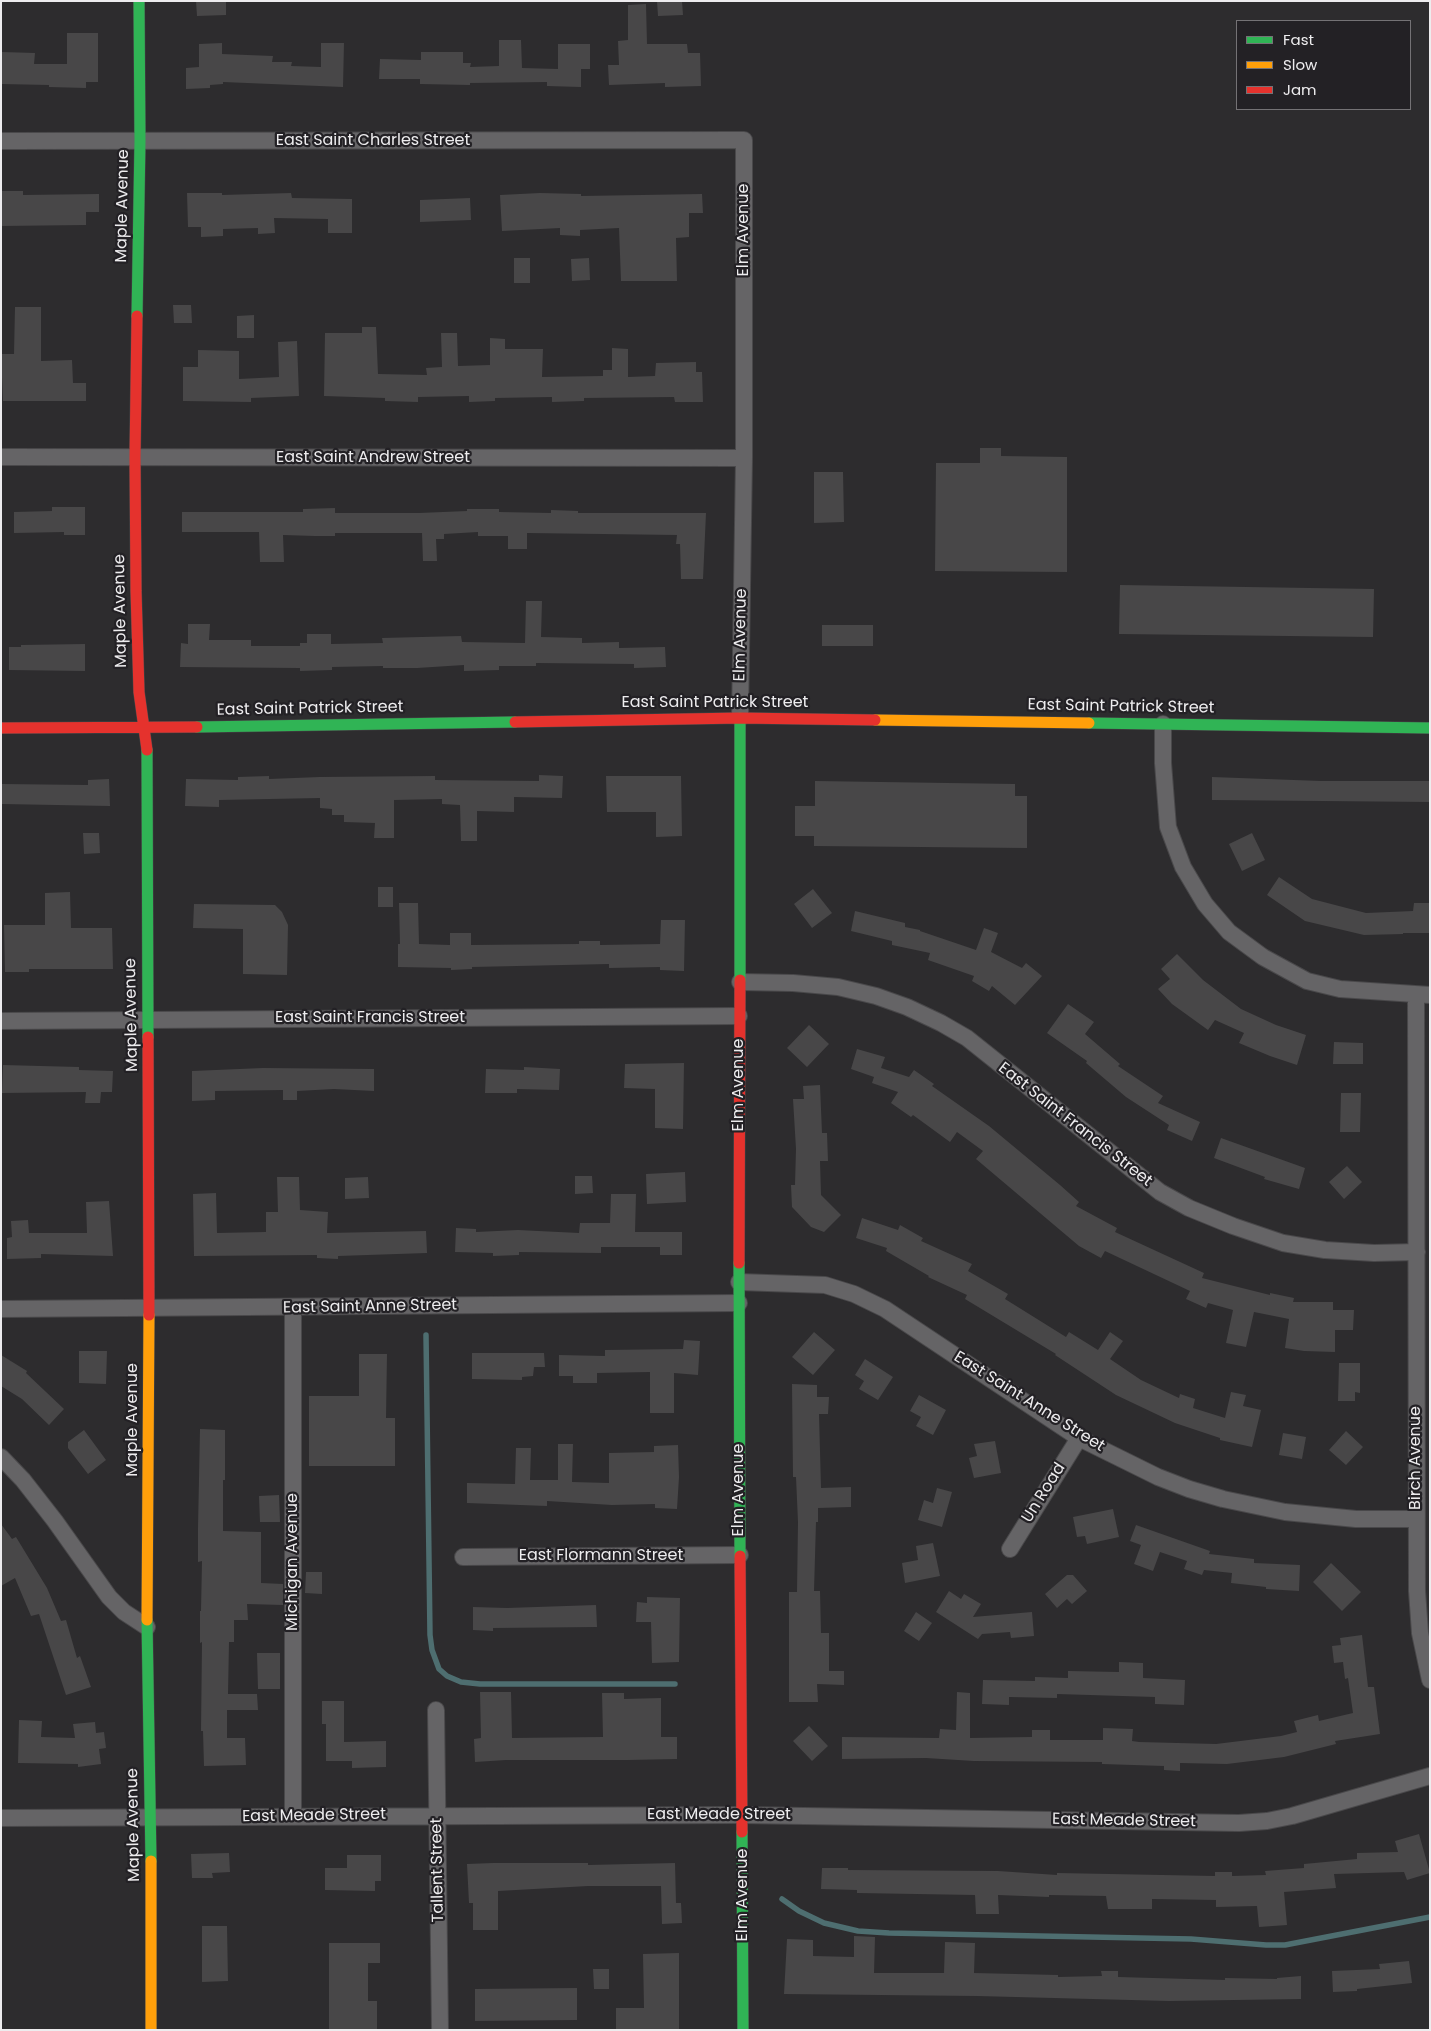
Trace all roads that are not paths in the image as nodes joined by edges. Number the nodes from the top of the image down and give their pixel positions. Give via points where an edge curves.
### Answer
1 (139, 1) edge
2 (744, 140) joint
3 (1, 141) edge
4 (140, 141) junction
5 (1, 456) edge
6 (135, 457) junction
7 (744, 458) junction
8 (740, 718) junction
9 (1163, 724) junction
10 (1, 728) edge
11 (143, 728) junction
12 (1430, 728) edge
13 (740, 982) junction
14 (1423, 995) edge
15 (739, 1016) junction
16 (1, 1021) edge
17 (148, 1021) junction
18 (1417, 1252) junction
19 (739, 1282) junction
20 (739, 1303) junction
21 (293, 1308) junction
22 (1, 1309) edge
23 (150, 1309) junction
24 (1079, 1438) junction
25 (1, 1457) edge
26 (1415, 1519) junction
27 (1010, 1549) dead end
28 (740, 1556) junction
29 (463, 1557) dead end
30 (147, 1626) junction
31 (1430, 1680) edge
32 (436, 1710) dead end
33 (1430, 1776) edge
34 (438, 1815) junction
35 (742, 1815) junction
36 (293, 1816) junction
37 (1, 1818) edge
38 (151, 1818) junction
39 (151, 2030) edge
40 (440, 2030) edge
41 (743, 2030) edge

1 - 4 street, Maple Avenue
2 - 4 street, East Saint Charles Street
2 - 7 street, Elm Avenue
3 - 4 street, East Saint Charles Street
4 - 6 street, Maple Avenue
5 - 6 street, East Saint Andrew Street
6 - 7 street, East Saint Andrew Street
6 - 11 street, Maple Avenue via 136,600
7 - 8 street, Elm Avenue
8 - 9 street, East Saint Patrick Street
8 - 11 street, East Saint Patrick Street
8 - 13 street, Elm Avenue
9 - 12 street, East Saint Patrick Street
9 - 14 street via 1168,827 1183,867 1205,904 1229,932 1264,957 1307,981 1340,989
10 - 11 street, East Saint Patrick Street
11 - 17 street, Maple Avenue via 148,761
13 - 15 street, Elm Avenue
13 - 18 street, East Saint Francis Street via 838,987 876,996 941,1023 967,1038 1160,1192 1232,1226 1283,1242 1325,1250
14 - 18 street, Birch Avenue
15 - 17 street, East Saint Francis Street
15 - 19 street, Elm Avenue
16 - 17 street, East Saint Francis Street
17 - 23 street, Maple Avenue
18 - 26 street, Birch Avenue
19 - 20 street, Elm Avenue
19 - 24 street, East Saint Anne Street via 825,1285 854,1294 885,1309
20 - 21 street, East Saint Anne Street
20 - 28 street, Elm Avenue
21 - 23 street, East Saint Anne Street
21 - 36 street, Michigan Avenue
22 - 23 street, East Saint Anne Street
23 - 30 street, Maple Avenue
24 - 26 street, East Saint Anne Street via 1158,1476 1223,1499 1294,1513 1356,1519
24 - 27 street, Un Road
25 - 30 street via 55,1521 109,1598
26 - 31 street, Birch Avenue via 1420,1633
28 - 29 street, East Flormann Street
28 - 35 street, Elm Avenue
30 - 38 street, Maple Avenue
32 - 34 street, Tallent Street
33 - 35 street, East Meade Street via 1292,1816 1240,1823
34 - 35 street, East Meade Street
34 - 36 street, East Meade Street
34 - 40 street, Tallent Street
35 - 41 street, Elm Avenue
36 - 38 street, East Meade Street
37 - 38 street, East Meade Street
38 - 39 street, Maple Avenue

